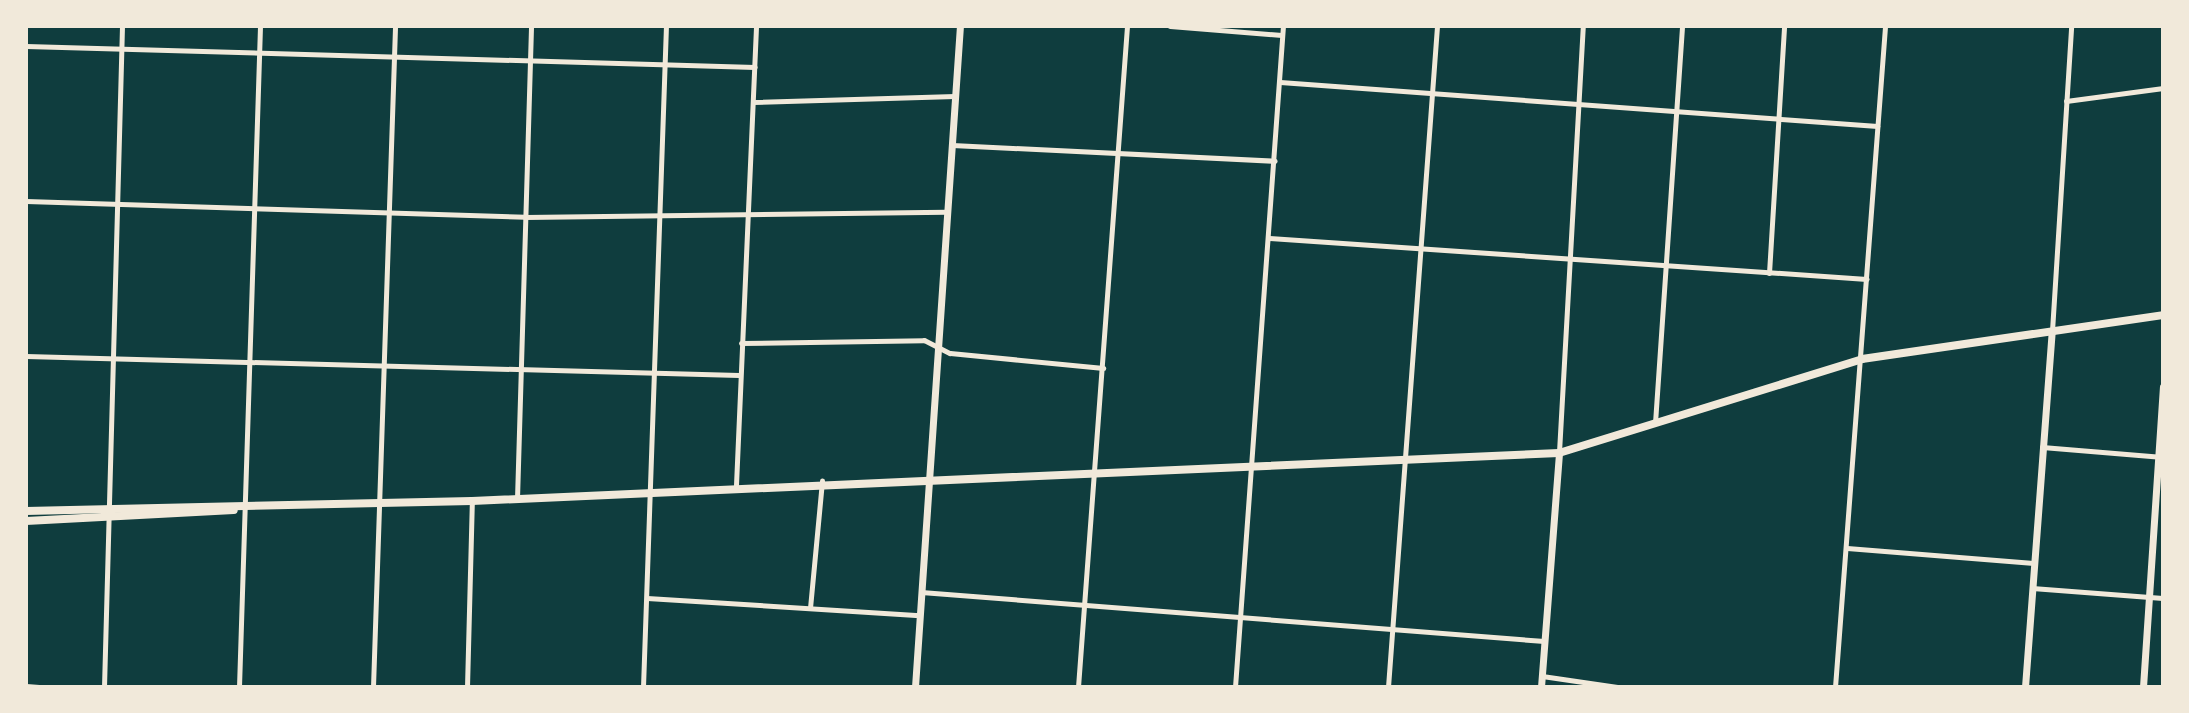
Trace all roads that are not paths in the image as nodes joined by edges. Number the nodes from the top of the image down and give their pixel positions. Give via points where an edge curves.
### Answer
1 (122, 26) edge
2 (260, 26) edge
3 (395, 26) edge
4 (531, 26) edge
5 (666, 26) edge
6 (756, 26) edge
7 (960, 26) edge
8 (1127, 26) edge
9 (1170, 26) edge
10 (1283, 26) edge
11 (1437, 26) edge
12 (1583, 26) edge
13 (1682, 26) edge
14 (1784, 26) edge
15 (1885, 26) edge
16 (2071, 26) edge
17 (1282, 35) junction
18 (26, 46) edge
19 (121, 49) junction
20 (259, 52) junction
21 (394, 57) junction
22 (529, 62) junction
23 (664, 64) junction
24 (755, 67) junction
25 (1280, 82) junction
26 (2163, 88) edge
27 (955, 96) junction
28 (1433, 96) junction
29 (2066, 101) junction
30 (753, 102) junction
31 (1576, 106) junction
32 (1675, 112) junction
33 (1778, 117) junction
34 (1877, 126) junction
35 (951, 144) junction
36 (1118, 154) junction
37 (1275, 161) junction
38 (26, 201) edge
39 (116, 205) junction
40 (254, 209) junction
41 (389, 212) junction
42 (946, 212) junction
43 (525, 217) junction
44 (747, 217) junction
45 (659, 218) junction
46 (1269, 238) junction
47 (1421, 248) junction
48 (1570, 259) junction
49 (1667, 266) junction
50 (1769, 273) junction
51 (1867, 279) junction
52 (2163, 315) edge
53 (2052, 331) junction
54 (741, 343) junction
55 (937, 347) junction
56 (26, 356) edge
57 (113, 357) junction
58 (1862, 359) junction
59 (247, 364) junction
60 (384, 366) junction
61 (1103, 368) junction
62 (520, 372) junction
63 (653, 374) junction
64 (739, 375) junction
65 (2163, 387) edge
66 (1655, 423) junction
67 (2041, 447) junction
68 (1559, 453) junction
69 (2160, 457) edge
70 (1405, 459) junction
71 (1253, 466) junction
72 (1095, 473) junction
73 (927, 478) junction
74 (822, 481) junction
75 (736, 485) junction
76 (652, 491) junction
77 (517, 499) junction
78 (472, 501) junction
79 (378, 504) junction
80 (236, 510) junction
81 (26, 511) edge
82 (105, 513) junction
83 (26, 521) edge
84 (1847, 548) junction
85 (2034, 563) junction
86 (2031, 588) junction
87 (921, 592) junction
88 (2148, 597) junction
89 (647, 598) junction
90 (2163, 598) edge
91 (1084, 605) junction
92 (810, 608) junction
93 (919, 615) junction
94 (1241, 618) junction
95 (1392, 628) junction
96 (1544, 641) junction
97 (1542, 676) junction
98 (26, 686) edge
99 (39, 687) edge
100 (104, 687) edge
101 (239, 687) edge
102 (373, 687) edge
103 (467, 687) edge
104 (643, 687) edge
105 (915, 687) edge
106 (1078, 687) edge
107 (1235, 687) edge
108 (1388, 687) edge
109 (1541, 687) edge
110 (1617, 687) edge
111 (1835, 687) edge
112 (2025, 687) edge
113 (2143, 687) edge

1 - 19 street
2 - 20 street
3 - 21 street
4 - 22 street
5 - 23 street
6 - 24 street
7 - 27 street
8 - 36 street
9 - 17 street
10 - 17 street
11 - 28 street
12 - 31 street
13 - 32 street
14 - 33 street
15 - 34 street
16 - 29 street
17 - 25 street
18 - 19 street
19 - 20 street
19 - 39 street
20 - 21 street
20 - 40 street
21 - 22 street
21 - 41 street
22 - 23 street
22 - 43 street
23 - 24 street
23 - 45 street
24 - 30 street
25 - 28 street
25 - 37 street
26 - 29 street
27 - 30 street
27 - 35 street
28 - 31 street
28 - 47 street
29 - 53 street
30 - 44 street
31 - 32 street
31 - 48 street
32 - 33 street
32 - 49 street
33 - 34 street
33 - 50 street
34 - 51 street
35 - 36 street
35 - 42 street
36 - 37 street
36 - 61 street
37 - 46 street
38 - 39 street
39 - 40 street
39 - 57 street
40 - 41 street
40 - 59 street
41 - 43 street
41 - 60 street
42 - 44 street
42 - 55 street
43 - 45 street
43 - 62 street
44 - 45 street
44 - 54 street
45 - 63 street
46 - 47 street
46 - 71 street
47 - 48 street
47 - 70 street
48 - 49 street
48 - 68 street
49 - 50 street
49 - 66 street
50 - 51 street
51 - 58 street
52 - 53 main road
53 - 58 main road
53 - 67 street
54 - 55 street via 924,340
54 - 64 street
55 - 61 street
55 - 73 street
56 - 57 street
57 - 59 street
57 - 82 street
58 - 66 main road
58 - 84 street
59 - 60 street
59 - 80 street
60 - 62 street
60 - 79 street
61 - 72 street
62 - 63 street
62 - 77 street
63 - 64 street
63 - 76 street
64 - 75 street
65 - 69 street
66 - 68 main road
67 - 69 street
67 - 85 street
68 - 70 main road
68 - 96 street
69 - 88 street
70 - 71 main road
70 - 95 street
71 - 72 main road
71 - 94 street
72 - 73 main road
72 - 91 street
73 - 74 main road
73 - 87 street
74 - 75 main road
74 - 92 street
75 - 76 main road
76 - 77 main road
76 - 89 street
77 - 78 main road
78 - 79 main road
78 - 103 street
79 - 80 main road
79 - 102 street
80 - 82 main road
80 - 101 street
81 - 82 main road
82 - 83 main road
82 - 100 street
84 - 85 street
84 - 111 street
85 - 86 street
86 - 88 street
86 - 112 street
87 - 91 street
87 - 93 street
88 - 90 street
88 - 113 street
89 - 92 street
89 - 104 street
91 - 94 street
91 - 106 street
92 - 93 street
93 - 105 street
94 - 95 street
94 - 107 street
95 - 96 street
95 - 108 street
96 - 97 street
97 - 109 street
97 - 110 street
98 - 99 street

